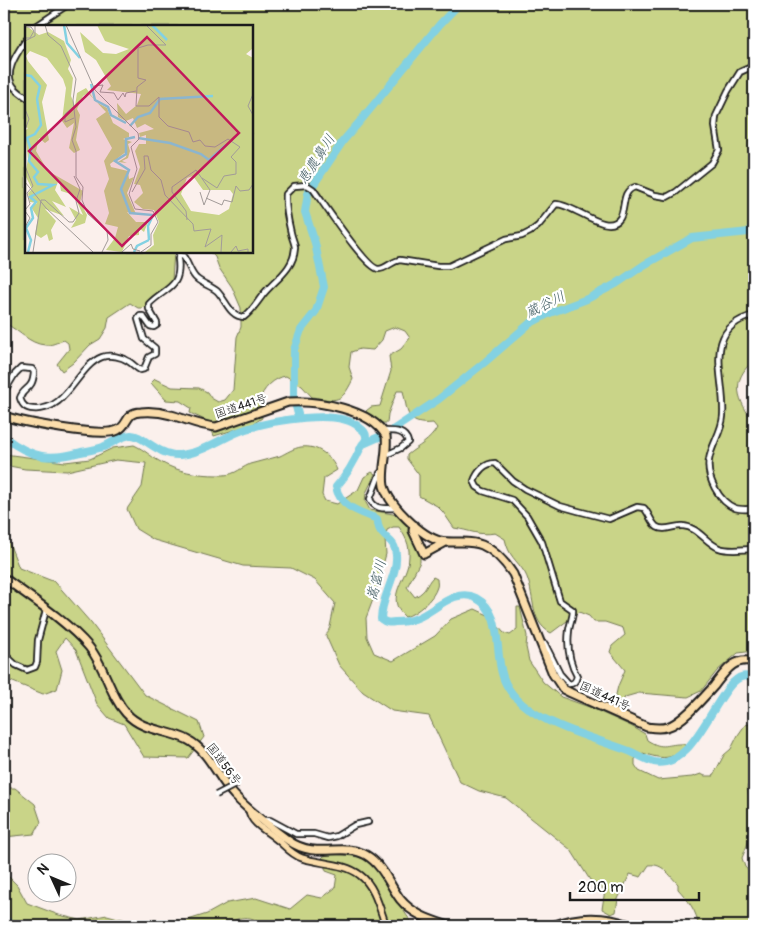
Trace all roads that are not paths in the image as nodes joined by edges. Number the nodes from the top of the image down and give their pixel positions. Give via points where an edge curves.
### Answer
1 (69, 4) edge
2 (38, 25) edge
3 (25, 42) edge
4 (754, 70) edge
5 (25, 96) edge
6 (179, 254) edge
7 (754, 315) edge
8 (4, 392) edge
9 (4, 416) edge
10 (383, 431) junction
11 (386, 454) junction
12 (384, 470) junction
13 (396, 508) junction
14 (754, 509) edge
15 (414, 525) junction
16 (447, 541) junction
17 (754, 549) edge
18 (4, 578) edge
19 (46, 610) junction
20 (541, 644) junction
21 (4, 654) edge
22 (754, 662) edge
23 (237, 784) dead end
24 (216, 795) dead end
25 (249, 810) junction
26 (262, 820) junction
27 (368, 822) dead end
28 (386, 926) edge
29 (449, 926) edge
30 (552, 926) edge
31 (633, 926) edge

1 - 2 street
3 - 5 street via 10,72 10,82
4 - 6 street via 748,68 740,72 716,116 719,150 712,163 667,196 632,188 627,194 621,217 611,225 556,204 530,232 499,242 448,266 394,260 376,269 362,257 314,188 307,184 294,186 288,190 285,199 295,249 282,276 270,286 254,310 244,317 236,315 218,292 196,279
6 - 8 street via 175,283 148,304 157,325 154,328 150,326 143,316 138,319 144,339 155,348 155,354 149,357 144,369 136,368 122,358 102,357 57,403 38,410 24,406 20,398 34,381 32,369 21,368
7 - 14 street via 729,329 721,344 723,417 708,461 714,486 727,503 735,508
9 - 10 highway, 国道441号 via 78,430 111,432 124,426 132,414 155,412 216,427 288,402 300,401 358,414
10 - 11 highway, 国道441号
10 - 11 street via 403,433 408,442
11 - 12 highway, 国道441号
12 - 13 highway, 国道441号 via 386,492
12 - 13 street via 370,500 376,507
13 - 15 highway, 国道441号
15 - 16 highway, 国道441号 via 429,537
15 - 16 highway, 国道441号 via 413,531 424,554
16 - 20 highway, 国道441号 via 482,545 505,562 513,574
17 - 20 street via 720,548 684,526 658,527 644,508 637,507 609,519 560,506 525,489 495,463 490,463 476,476 477,487 512,500 526,516 542,542 560,601 572,610 569,658 576,681 569,684 563,679 545,644
18 - 19 highway, 国道56号
19 - 21 street via 35,667 27,670
19 - 25 highway, 国道56号 via 90,648 126,713 146,727 189,740
20 - 22 highway, 国道441号 via 553,674 571,694 647,727 658,728 678,722 730,666
23 - 24 street, bridge
25 - 26 highway, 国道56号
25 - 28 main road via 258,824 294,854 360,874 372,890
26 - 27 street via 270,820 296,834 328,838
26 - 29 highway, 国道56号 via 302,848 364,853 374,860 409,909
30 - 31 highway via 595,917

